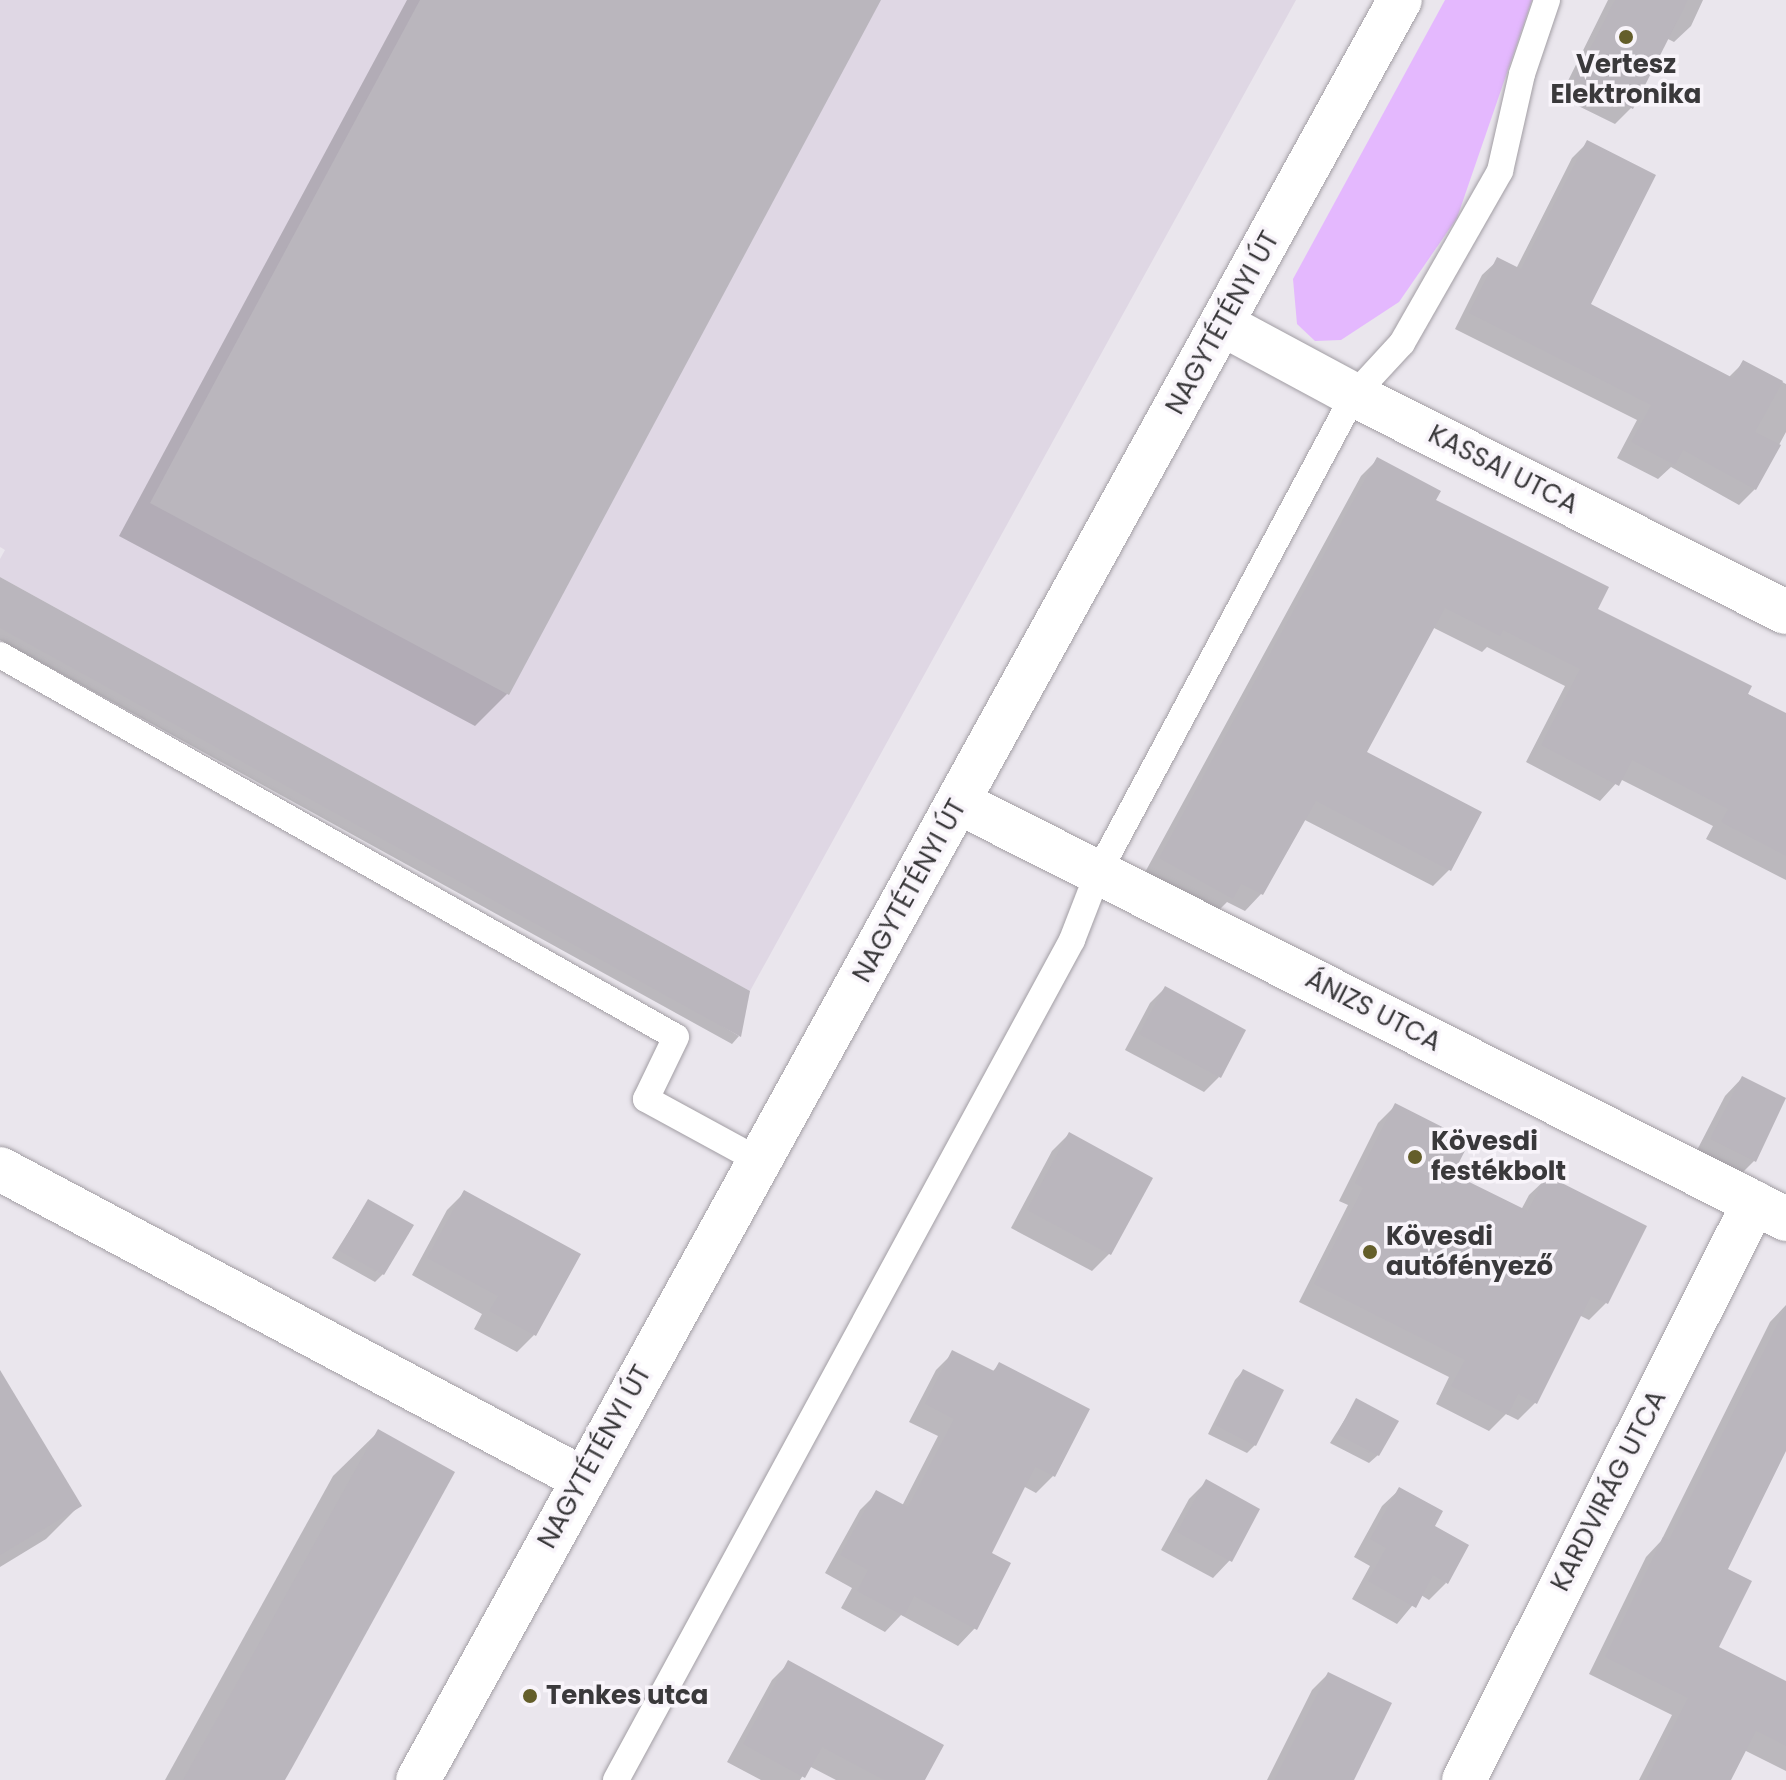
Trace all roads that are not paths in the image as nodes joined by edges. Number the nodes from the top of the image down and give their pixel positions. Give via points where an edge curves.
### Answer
1 (1400, 0) edge
2 (1547, 0) edge
3 (1222, 324) junction
4 (1354, 395) junction
5 (1786, 612) edge
6 (0, 655) edge
7 (960, 803) junction
8 (1098, 873) junction
9 (758, 1160) junction
10 (0, 1169) edge
11 (1770, 1211) edge
12 (583, 1479) junction
13 (418, 1780) edge
14 (616, 1780) edge
15 (1464, 1780) edge

1 - 3 street, NAGYTÉTÉNYI ÚT
2 - 4 lane via 1522,74 1500,171 1402,343
3 - 4 street, KASSAI UTCA
3 - 7 street, NAGYTÉTÉNYI ÚT
4 - 5 street, KASSAI UTCA
4 - 8 lane
6 - 9 lane via 676,1037 646,1099
7 - 8 street, ÁNIZS UTCA
7 - 9 street, NAGYTÉTÉNYI ÚT
8 - 11 street, ÁNIZS UTCA
8 - 14 lane via 1072,940
9 - 12 street, NAGYTÉTÉNYI ÚT
10 - 12 street
11 - 15 street, KARDVIRÁG UTCA
12 - 13 street, NAGYTÉTÉNYI ÚT

